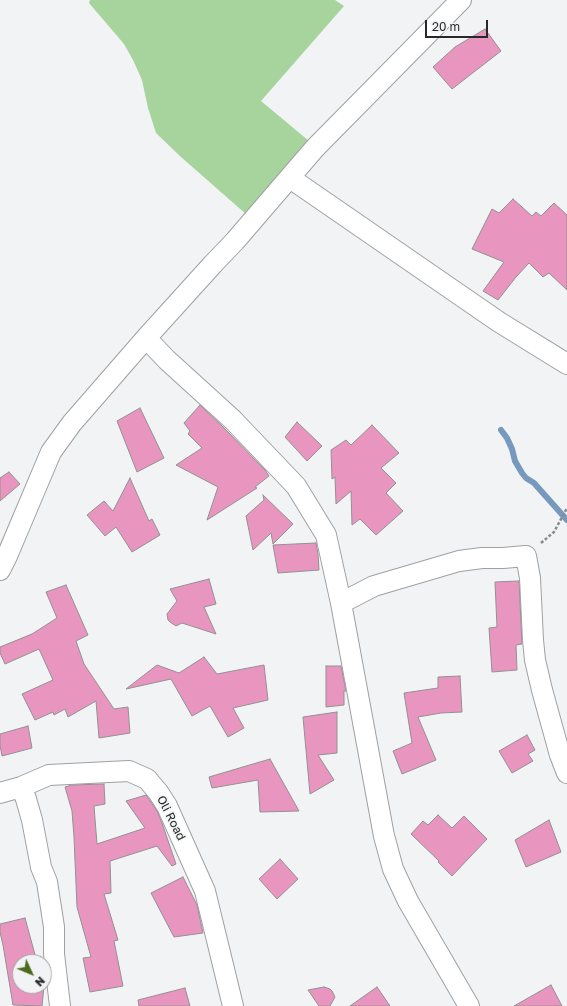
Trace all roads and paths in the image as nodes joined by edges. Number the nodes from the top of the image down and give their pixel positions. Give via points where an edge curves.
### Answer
1 (461, 0) edge
2 (290, 178) junction
3 (146, 338) junction
4 (567, 364) edge
5 (567, 508) edge
6 (526, 556) junction
7 (0, 570) edge
8 (341, 603) junction
9 (567, 773) edge
10 (21, 787) junction
11 (0, 793) edge
12 (60, 1006) edge
13 (232, 1006) edge
14 (470, 1006) edge

1 - 2 street via 315,148
2 - 3 street
2 - 4 street via 498,322
3 - 7 street via 72,423 51,452
3 - 8 street via 234,420 296,486 326,535
5 - 6 path via 554,532
6 - 8 street via 459,562 374,586
6 - 9 street via 530,578 535,660
8 - 14 street via 384,836 393,869 408,901
10 - 11 street, Oli Road
10 - 12 street via 32,820 46,882 54,927 54,954
10 - 13 street, Oli Road via 49,775 130,771 147,779 167,806 206,891

